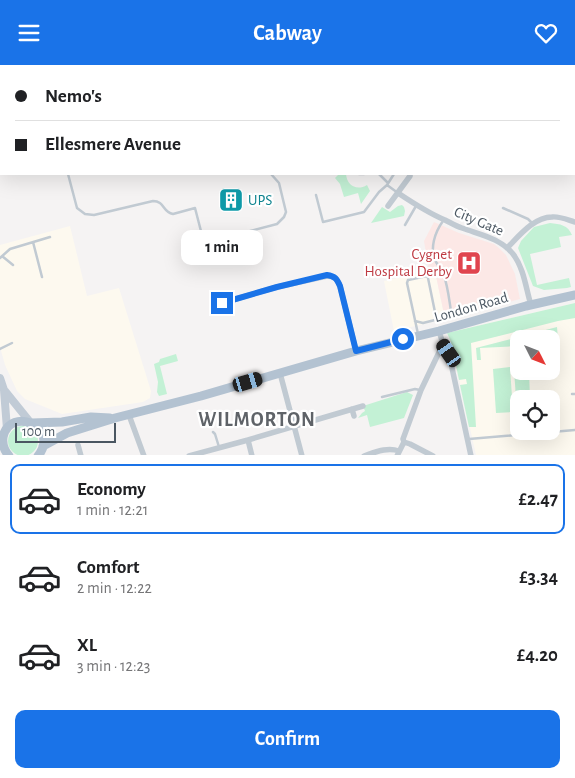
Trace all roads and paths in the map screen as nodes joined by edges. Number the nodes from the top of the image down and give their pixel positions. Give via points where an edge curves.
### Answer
1 (68, 175) edge
2 (272, 175) edge
3 (381, 175) edge
4 (393, 175) edge
5 (410, 176) dead end
6 (388, 184) junction
7 (398, 193) junction
8 (316, 195) dead end
9 (416, 205) junction
10 (388, 206) dead end
11 (503, 208) dead end
12 (444, 220) junction
13 (575, 221) edge
14 (533, 224) junction
15 (405, 225) dead end
16 (50, 237) dead end
17 (33, 242) junction
18 (507, 247) junction
19 (1, 257) edge
20 (13, 265) dead end
21 (42, 277) dead end
22 (575, 295) edge
23 (530, 305) junction
24 (212, 306) dead end
25 (451, 311) dead end
26 (415, 321) junction
27 (439, 331) junction
28 (419, 336) junction
29 (12, 343) dead end
30 (443, 344) junction
31 (0, 349) edge
32 (356, 351) junction
33 (280, 373) junction
34 (0, 378) edge
35 (4, 390) junction
36 (421, 390) junction
37 (382, 397) dead end
38 (363, 406) dead end
39 (352, 409) junction
40 (129, 415) junction
41 (115, 418) junction
42 (355, 419) dead end
43 (31, 422) junction
44 (295, 426) junction
45 (575, 430) edge
46 (4, 432) edge
47 (213, 432) dead end
48 (248, 440) junction
49 (468, 440) junction
50 (404, 442) junction
51 (78, 445) dead end
52 (219, 447) junction
53 (42, 451) edge
54 (398, 453) edge
55 (201, 454) edge
56 (9, 455) edge
57 (81, 455) edge
58 (144, 455) edge
59 (189, 455) edge
60 (252, 455) edge
61 (302, 455) edge
62 (364, 455) edge
63 (433, 455) edge
64 (471, 455) edge

1 - 2 lane via 77,208 85,214 94,215 153,201 158,201 173,214 195,208 202,235 215,240 282,220 286,212 279,183
3 - 6 lane, City Gate
4 - 6 lane
5 - 7 street
6 - 7 lane, City Gate
6 - 8 lane via 364,212 323,222
7 - 9 street, City Gate
7 - 10 street
9 - 12 street, City Gate
9 - 15 lane
11 - 14 lane
12 - 18 street, City Gate via 498,240
12 - 25 lane via 434,236 433,248 436,263 444,273
13 - 14 street via 554,216
14 - 18 street
16 - 17 lane
17 - 19 lane via 10,249
17 - 21 lane
18 - 23 street, City Gate via 519,265
19 - 20 lane
22 - 23 main road, London Road
23 - 27 main road, London Road
24 - 32 street via 277,287 333,276 340,286
26 - 26 lane via 407,283 408,280 427,276 436,320
26 - 28 lane
27 - 28 main road, London Road
27 - 30 street
28 - 32 main road, London Road
29 - 31 lane
30 - 36 street
30 - 49 street via 449,353
32 - 33 main road, London Road
33 - 40 main road, London Road
33 - 44 street
34 - 35 street
35 - 43 street
35 - 46 street
36 - 37 lane
36 - 50 street
38 - 39 street
39 - 42 street
39 - 44 street
40 - 41 main road, London Road
40 - 58 street
41 - 43 main road, London Road
41 - 53 main road, London Road via 67,433
43 - 46 main road, London Road via 19,421
43 - 53 main road via 42,432
44 - 48 street
44 - 61 street
45 - 49 lane
46 - 56 main road via 3,443
47 - 52 lane
48 - 52 street
48 - 60 street
49 - 64 street
50 - 54 street
50 - 63 street
51 - 57 street
52 - 55 street
54 - 62 street via 393,449
55 - 59 street

